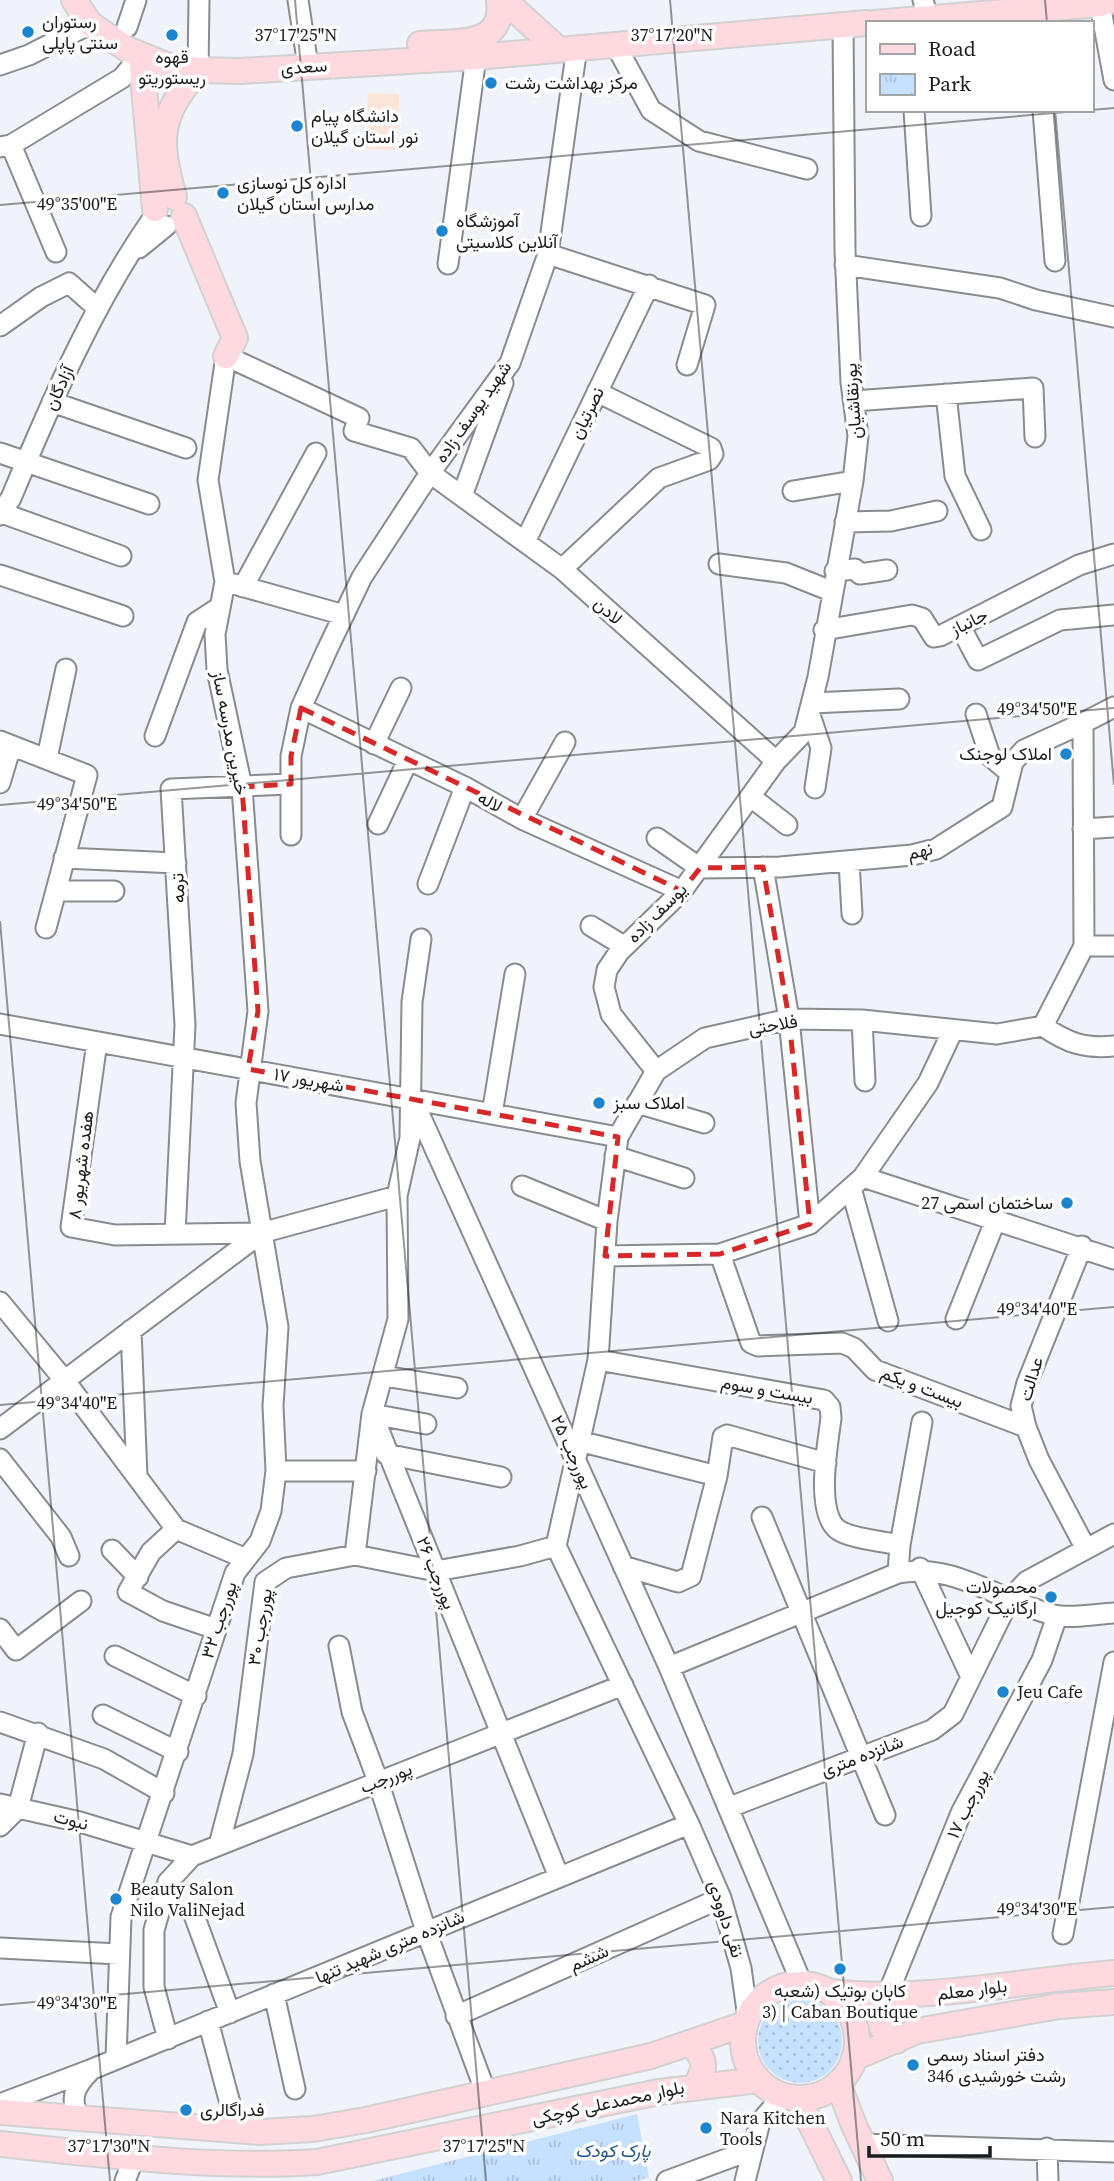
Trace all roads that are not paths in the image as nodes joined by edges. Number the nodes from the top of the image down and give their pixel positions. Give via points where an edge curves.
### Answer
1 (74, 0) edge
2 (136, 0) edge
3 (199, 0) edge
4 (298, 0) edge
5 (502, 0) edge
6 (1109, 4) edge
7 (917, 15) edge
8 (1035, 16) edge
9 (885, 21) edge
10 (90, 24) junction
11 (855, 24) edge
12 (127, 27) dead end
13 (615, 44) junction
14 (567, 48) junction
15 (141, 55) junction
16 (476, 57) junction
17 (0, 65) edge
18 (308, 66) junction
19 (198, 70) junction
20 (1114, 80) edge
21 (914, 112) edge
22 (1043, 112) edge
23 (156, 128) junction
24 (5, 146) edge
25 (807, 169) dead end
26 (167, 215) junction
27 (921, 216) dead end
28 (56, 253) dead end
29 (548, 254) junction
30 (1055, 261) dead end
31 (448, 264) dead end
32 (845, 265) junction
33 (649, 285) junction
34 (96, 307) junction
35 (1114, 317) edge
36 (0, 326) edge
37 (226, 356) junction
38 (510, 363) junction
39 (687, 365) dead end
40 (597, 392) junction
41 (946, 394) junction
42 (854, 401) junction
43 (52, 402) junction
44 (1035, 437) dead end
45 (186, 448) dead end
46 (0, 453) edge
47 (316, 453) dead end
48 (26, 463) junction
49 (430, 473) junction
50 (853, 481) junction
51 (793, 491) dead end
52 (462, 496) junction
53 (149, 504) dead end
54 (937, 511) dead end
55 (1, 514) edge
56 (845, 522) junction
57 (981, 530) dead end
58 (525, 542) junction
59 (1114, 554) edge
60 (121, 556) dead end
61 (719, 564) dead end
62 (562, 569) junction
63 (887, 570) dead end
64 (835, 571) junction
65 (0, 575) edge
66 (234, 584) junction
67 (831, 591) junction
68 (220, 607) junction
69 (344, 615) junction
70 (1114, 615) edge
71 (123, 616) dead end
72 (960, 626) junction
73 (824, 630) junction
74 (66, 669) dead end
75 (401, 688) dead end
76 (900, 699) dead end
77 (1114, 707) edge
78 (301, 708) junction
79 (811, 709) junction
80 (976, 714) dead end
81 (1083, 723) junction
82 (155, 736) dead end
83 (565, 743) dead end
84 (6, 744) edge
85 (374, 744) junction
86 (47, 758) junction
87 (408, 760) junction
88 (776, 761) junction
89 (1010, 773) junction
90 (0, 783) edge
91 (291, 784) junction
92 (243, 787) junction
93 (465, 787) junction
94 (815, 788) dead end
95 (751, 797) junction
96 (522, 819) junction
97 (377, 824) dead end
98 (787, 825) dead end
99 (1114, 827) edge
100 (1083, 829) junction
101 (291, 835) dead end
102 (657, 838) dead end
103 (64, 858) junction
104 (849, 861) junction
105 (176, 863) junction
106 (763, 867) junction
107 (700, 868) junction
108 (428, 884) dead end
109 (56, 891) junction
110 (114, 891) dead end
111 (681, 891) junction
112 (852, 914) dead end
113 (591, 926) dead end
114 (46, 928) dead end
115 (421, 939) dead end
116 (624, 946) junction
117 (1084, 946) junction
118 (1114, 946) edge
119 (515, 974) dead end
120 (789, 1019) junction
121 (862, 1020) junction
122 (0, 1024) edge
123 (1043, 1026) junction
124 (953, 1030) junction
125 (97, 1042) junction
126 (1114, 1046) edge
127 (185, 1058) junction
128 (248, 1069) junction
129 (656, 1071) junction
130 (865, 1081) dead end
131 (412, 1098) junction
132 (637, 1103) junction
133 (492, 1114) junction
134 (704, 1123) dead end
135 (616, 1147) junction
136 (684, 1178) dead end
137 (857, 1182) junction
138 (522, 1186) dead end
139 (397, 1196) junction
140 (996, 1219) junction
141 (607, 1221) junction
142 (810, 1224) junction
143 (261, 1233) junction
144 (175, 1234) junction
145 (1082, 1247) junction
146 (720, 1254) junction
147 (605, 1256) junction
148 (1114, 1259) edge
149 (0, 1302) edge
150 (956, 1319) dead end
151 (888, 1321) dead end
152 (131, 1330) junction
153 (598, 1360) junction
154 (384, 1376) junction
155 (65, 1381) junction
156 (457, 1388) dead end
157 (372, 1414) junction
158 (922, 1422) dead end
159 (426, 1424) dead end
160 (1026, 1427) junction
161 (0, 1429) edge
162 (579, 1441) junction
163 (386, 1454) junction
164 (0, 1459) edge
165 (576, 1461) junction
166 (826, 1463) junction
167 (276, 1471) junction
168 (366, 1471) junction
169 (137, 1476) junction
170 (717, 1476) junction
171 (501, 1477) dead end
172 (762, 1517) dead end
173 (176, 1529) junction
174 (1114, 1534) edge
175 (900, 1545) junction
176 (556, 1546) junction
177 (1085, 1547) junction
178 (112, 1550) dead end
179 (69, 1556) dead end
180 (355, 1556) junction
181 (244, 1558) junction
182 (623, 1566) junction
183 (920, 1569) junction
184 (436, 1571) junction
185 (898, 1573) junction
186 (133, 1585) junction
187 (1009, 1600) junction
188 (80, 1601) dead end
189 (803, 1612) junction
190 (1114, 1613) edge
191 (1057, 1616) junction
192 (0, 1629) edge
193 (216, 1629) junction
194 (339, 1646) dead end
195 (115, 1656) dead end
196 (1114, 1662) edge
197 (668, 1667) junction
198 (971, 1677) junction
199 (623, 1685) junction
200 (195, 1696) junction
201 (103, 1715) dead end
202 (0, 1722) edge
203 (500, 1732) junction
204 (38, 1733) junction
205 (178, 1752) junction
206 (863, 1756) junction
207 (378, 1781) junction
208 (164, 1793) junction
209 (9, 1806) edge
210 (730, 1807) junction
211 (885, 1815) dead end
212 (689, 1824) junction
213 (0, 1826) edge
214 (147, 1844) junction
215 (219, 1845) junction
216 (192, 1856) junction
217 (559, 1878) junction
218 (721, 1898) junction
219 (194, 1916) dead end
220 (426, 1931) junction
221 (1063, 1934) dead end
222 (0, 1948) edge
223 (120, 1954) junction
224 (1114, 1973) edge
225 (802, 1984) junction
226 (830, 1992) junction
227 (274, 1994) junction
228 (887, 1996) junction
229 (1114, 2002) edge
230 (230, 2013) junction
231 (456, 2017) junction
232 (208, 2021) junction
233 (746, 2021) junction
234 (168, 2039) junction
235 (896, 2040) junction
236 (692, 2045) junction
237 (116, 2058) junction
238 (854, 2058) junction
239 (90, 2070) junction
240 (758, 2080) junction
241 (838, 2083) junction
242 (696, 2085) junction
243 (295, 2089) dead end
244 (486, 2093) junction
245 (791, 2097) junction
246 (0, 2104) edge
247 (231, 2106) dead end
248 (0, 2112) edge
249 (80, 2120) junction
250 (858, 2134) junction
251 (820, 2141) junction
252 (0, 2144) edge
253 (1046, 2148) junction
254 (751, 2150) junction
255 (1114, 2152) edge
256 (134, 2158) junction
257 (242, 2173) edge
258 (125, 2181) edge
259 (667, 2181) edge
260 (745, 2181) edge
261 (839, 2181) edge
262 (880, 2181) edge
263 (1048, 2181) edge

1 - 10 main road, سعدی
2 - 12 street
3 - 19 street
4 - 18 street
5 - 14 main road
5 - 18 main road via 498,25 478,39 333,51
6 - 8 main road
6 - 20 street
7 - 8 main road
7 - 9 main road
10 - 15 main road, سعدی
10 - 17 street
11 - 13 main road, سعدی
11 - 32 street, پورنقاشیان
13 - 14 main road, سعدی
13 - 25 street via 651,110 699,141
14 - 16 main road, سعدی
14 - 29 street, شهید یوسف زاده
15 - 19 main road, سعدی
15 - 23 main road
15 - 24 street via 122,78
16 - 18 main road, سعدی
16 - 31 street
18 - 19 main road, سعدی
19 - 23 main road
21 - 27 street
22 - 30 street
23 - 26 main road via 166,166
24 - 28 street
26 - 34 street, آزادگان via 122,262
26 - 37 main road
29 - 33 street
29 - 38 street, شهید یوسف زاده
32 - 35 street via 1000,288
32 - 42 street, پورنقاشیان
33 - 39 street via 705,305
33 - 40 street, نصرتیان
34 - 36 street via 69,283
34 - 43 street, آزادگان
37 - 49 street, لادن via 359,418 354,431 411,448
37 - 66 street, خیرین مدرسه ساز via 208,480
38 - 49 street, شهید یوسف زاده
38 - 52 street
40 - 58 street, نصرتیان
40 - 62 street via 711,448 713,454 709,460 659,478
41 - 42 street
41 - 44 street via 1033,388
41 - 57 street via 954,476
42 - 50 street, پورنقاشیان via 858,436
43 - 45 street
43 - 48 street, آزادگان
46 - 48 street
47 - 66 street
48 - 53 street
48 - 55 street, آزادگان
49 - 52 street, لادن
49 - 69 street, شهید یوسف زاده via 362,577
50 - 51 street
50 - 56 street, پورنقاشیان
52 - 58 street, لادن
54 - 56 street via 891,521
55 - 60 street
56 - 64 street, پورنقاشیان
58 - 62 street, لادن
59 - 72 street, جانباز via 1079,565
61 - 67 street via 786,573
62 - 88 street, لادن
63 - 64 street
64 - 67 street, پورنقاشیان
65 - 71 street
66 - 68 street, خیرین مدرسه ساز
66 - 69 street
67 - 73 street, پورنقاشیان
68 - 82 street via 197,622
68 - 92 street, خیرین مدرسه ساز via 215,634 217,670
69 - 78 street, شهید یوسف زاده
70 - 72 street via 1060,620 978,660
72 - 73 street, جانباز via 934,637 922,618 912,615
73 - 79 street, پورنقاشیان
74 - 86 street
75 - 85 street
76 - 79 street
77 - 81 street
78 - 85 street, لاله
78 - 91 street, شهید یوسف زاده via 290,756
79 - 88 street, پورنقاشیان via 804,732
79 - 94 street via 821,748
80 - 89 street via 990,756
81 - 89 street, نهم via 1024,750
81 - 100 street
83 - 96 street
84 - 86 street
84 - 90 street
85 - 87 street, لاله
86 - 103 street via 84,771 88,779
87 - 93 street, لاله
87 - 97 street
88 - 95 street, یوسف زاده
89 - 104 street, نهم via 1002,807 936,849
91 - 92 street
91 - 101 street, شهید یوسف زاده
92 - 105 street, ترمه via 171,789
92 - 128 street, خیرین مدرسه ساز via 258,1011
93 - 96 street, لاله
93 - 108 street
95 - 98 street
95 - 107 street, یوسف زاده
96 - 111 street, لاله
99 - 100 street
100 - 117 street
102 - 107 street
103 - 105 street
103 - 109 street
104 - 106 street, نهم
104 - 112 street
105 - 127 street, ترمه
106 - 107 street, نهم
106 - 120 street
107 - 111 street, یوسف زاده
109 - 110 street
109 - 114 street
111 - 116 street, یوسف زاده
113 - 116 street
115 - 131 street via 412,1002
116 - 129 street, یوسف زاده via 607,970 607,1001 611,1014
117 - 118 street
117 - 123 street
119 - 133 street
120 - 121 street, فلاحتی
120 - 129 street, فلاحتی via 705,1038
120 - 142 street
121 - 124 street, فلاحتی
121 - 130 street
122 - 125 street, ۱۷ شهریور
123 - 124 street, فلاحتی via 997,1034
123 - 126 street via 1064,1041 1092,1049
124 - 137 street via 928,1083
125 - 127 street, ۱۷ شهریور
125 - 144 street, هفده شهریور ۸ via 71,1227 115,1235
127 - 128 street, ۱۷ شهریور
127 - 144 street, ترمه
128 - 131 street, ۱۷ شهریور
128 - 143 street, خیرین مدرسه ساز via 250,1161
129 - 132 street, فلاحتی
131 - 133 street, ۱۷ شهریور
131 - 139 street via 410,1138
131 - 165 street, پوررجب ۲۵
132 - 134 street
132 - 135 street, فلاحتی
133 - 135 street, ۱۷ شهریور
135 - 136 street, ۱۷ شهریور
135 - 141 street, فلاحتی
137 - 140 street
137 - 142 street
137 - 151 street
138 - 141 street
139 - 143 street
139 - 154 street via 400,1295
140 - 145 street
140 - 150 street
141 - 147 street, فلاحتی
142 - 146 street
143 - 144 street, هفده شهریور ۸
143 - 152 street
143 - 167 street, پوررجب ۳۲ via 278,1327 273,1406
145 - 148 street
145 - 160 street, عدالت via 1027,1383 1021,1406
146 - 147 street
146 - 160 street, بیست و یکم via 751,1343 842,1343 875,1370
147 - 153 street, فلاحتی
149 - 155 street
152 - 155 street
152 - 169 street
153 - 162 street, فلاحتی
153 - 166 street, بیست و سوم via 824,1401 831,1418
154 - 156 street
154 - 157 street
155 - 161 street
155 - 169 street
157 - 159 street
157 - 163 street, پوررجب ۲۶
157 - 168 street
158 - 175 street
160 - 177 street, عدالت
162 - 165 street, فلاحتی
162 - 170 street
163 - 171 street
163 - 184 street, پوررجب ۲۶
164 - 179 street via 61,1537
165 - 176 street, فلاحتی
165 - 182 street, پوررجب ۲۵
166 - 170 street via 727,1434
166 - 175 street, بیست و سوم via 825,1489 834,1526
167 - 168 street
167 - 181 street, پوررجب ۳۲ via 271,1511 260,1541
168 - 180 street
169 - 173 street
170 - 182 street via 691,1576 678,1582
172 - 189 street
173 - 181 street
173 - 186 street via 151,1552
174 - 177 street
175 - 185 street
176 - 184 street
176 - 199 street
177 - 187 street via 1027,1581
178 - 186 street
180 - 184 street, پوررجب ۳۰
180 - 215 street, پوررجب ۳۰ via 286,1568 265,1582 243,1754
181 - 193 street, پوررجب ۳۲ via 234,1573
182 - 197 street, پوررجب ۲۵
183 - 185 street
183 - 187 street via 952,1574
183 - 198 street
184 - 203 street, پوررجب ۲۶
185 - 189 street
186 - 193 street via 163,1611
187 - 191 street
187 - 198 street, شانزده متری
188 - 192 street via 16,1650
189 - 197 street
189 - 206 street
190 - 191 street
191 - 228 street, پوررجب ۱۷ via 1042,1660 961,1813
193 - 200 street, پوررجب ۳۲
194 - 207 street via 347,1697
195 - 200 street
196 - 221 street
197 - 210 street, پوررجب ۲۵
198 - 206 street, شانزده متری via 953,1714 932,1730
199 - 203 street, پوررجب
199 - 212 street
200 - 205 street, پوررجب ۳۲
201 - 205 street
202 - 204 street
203 - 207 street, پوررجب
203 - 217 street, پوررجب ۲۶
204 - 208 street via 104,1759
204 - 209 street
205 - 208 street, پوررجب ۳۲
206 - 210 street, شانزده متری
206 - 211 street
207 - 215 street, پوررجب
207 - 220 street
208 - 214 street, پوررجب ۳۲
209 - 213 street
209 - 214 street, نبوت
210 - 225 street
212 - 217 street, شانزده متری شهید تنها
212 - 218 street, نقی داوودی
214 - 216 street
214 - 223 street, پوررجب ۳۲ via 121,1917
215 - 216 street, پوررجب
216 - 234 street via 168,1882 154,1930 154,1987
217 - 220 street, شانزده متری شهید تنها
218 - 231 street, ششم
218 - 233 street, نقی داوودی via 741,1968
219 - 230 street
220 - 227 street, شانزده متری شهید تنها
220 - 231 street
222 - 223 street
223 - 237 street, پوررجب ۳۲
224 - 228 main road, بلوار معلم via 938,1995
225 - 226 main road
225 - 233 main road via 769,1993
226 - 228 main road, بلوار معلم
226 - 238 main road via 850,2014 855,2028
227 - 230 street, شانزده متری شهید تنها
227 - 243 street
228 - 235 main road via 878,2015 881,2027
229 - 235 main road, بلوار معلم via 981,2018
230 - 232 street, شانزده متری شهید تنها
231 - 244 street
232 - 234 street, شانزده متری شهید تنها
232 - 247 street
233 - 236 main road, بلوار محمدعلی کوچکی
233 - 240 main road via 744,2054
234 - 237 street, شانزده متری شهید تنها
235 - 238 main road, بلوار معلم
236 - 242 main road via 703,2056 704,2072
236 - 244 main road, بلوار محمدعلی کوچکی
237 - 239 street, شانزده متری شهید تنها
238 - 241 main road
239 - 246 street, شانزده متری شهید تنها
239 - 249 street via 72,2096
240 - 242 main road, بلوار محمدعلی کوچکی
240 - 245 main road
241 - 245 main road via 827,2092
241 - 250 main road
242 - 257 main road, بلوار محمدعلی کوچکی via 372,2152
244 - 249 main road, بلوار محمدعلی کوچکی via 366,2120 271,2132
245 - 251 main road
245 - 254 street via 760,2122
248 - 249 main road, بلوار محمدعلی کوچکی
250 - 251 main road via 842,2118 832,2118 822,2128
250 - 253 street
250 - 262 main road
251 - 261 main road
252 - 256 main road, بلوار محمدعلی کوچکی
253 - 255 street
253 - 263 street
254 - 259 street
254 - 260 street
256 - 257 main road, بلوار محمدعلی کوچکی
256 - 258 street

